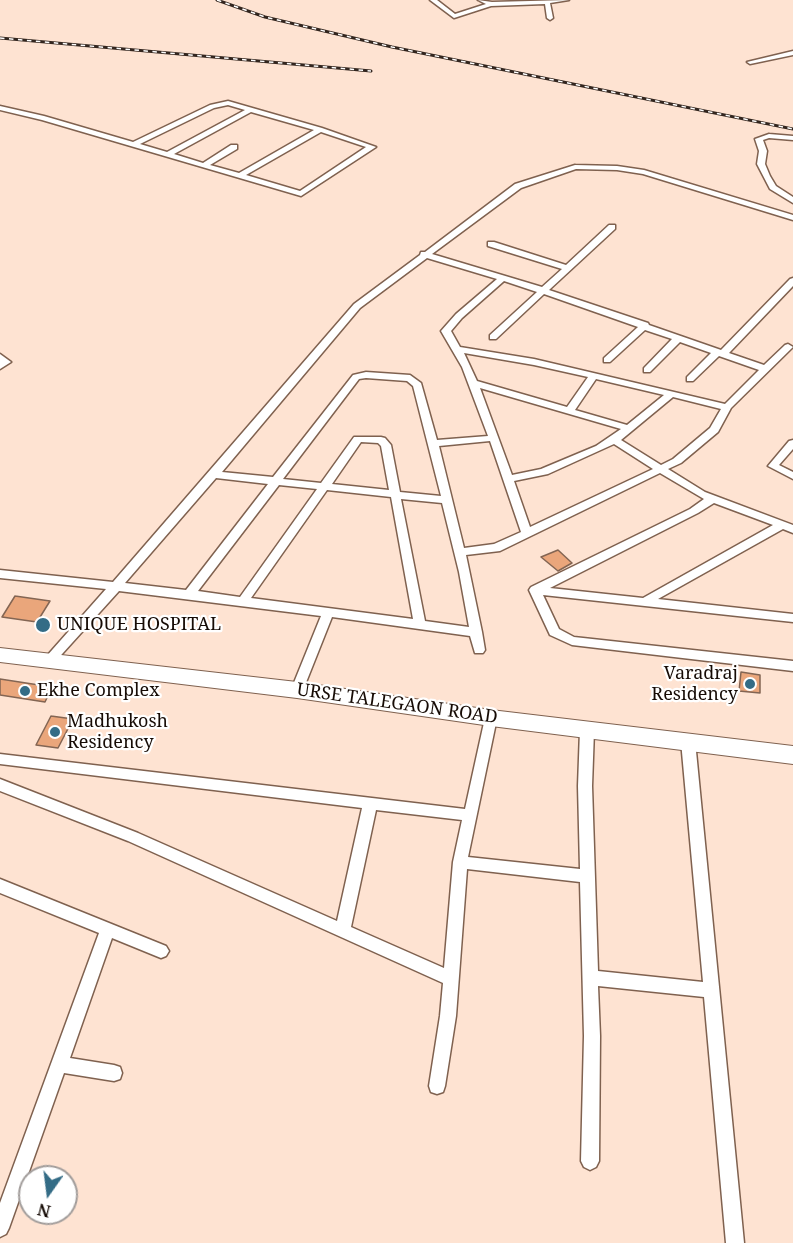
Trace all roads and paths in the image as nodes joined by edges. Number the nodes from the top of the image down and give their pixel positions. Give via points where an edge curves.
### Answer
1 (433, 0) edge
2 (566, 0) edge
3 (486, 1) edge
4 (545, 2) edge
5 (550, 18) dead end
6 (793, 53) edge
7 (750, 62) dead end
8 (0, 108) edge
9 (251, 109) junction
10 (320, 129) junction
11 (793, 138) edge
12 (134, 144) junction
13 (234, 147) dead end
14 (169, 154) junction
15 (204, 165) junction
16 (240, 176) junction
17 (793, 201) edge
18 (793, 218) edge
19 (612, 227) dead end
20 (491, 244) dead end
21 (424, 254) junction
22 (567, 268) junction
23 (502, 279) junction
24 (793, 281) edge
25 (544, 291) junction
26 (645, 325) junction
27 (494, 337) dead end
28 (679, 338) junction
29 (788, 347) dead end
30 (455, 348) junction
31 (720, 353) junction
32 (0, 357) edge
33 (607, 360) dead end
34 (0, 366) edge
35 (765, 369) junction
36 (647, 370) dead end
37 (594, 376) junction
38 (690, 379) dead end
39 (473, 382) junction
40 (671, 394) junction
41 (727, 407) junction
42 (570, 410) junction
43 (628, 428) junction
44 (494, 438) junction
45 (614, 440) junction
46 (432, 444) junction
47 (791, 447) edge
48 (660, 470) junction
49 (213, 474) junction
50 (793, 476) edge
51 (508, 479) junction
52 (276, 481) junction
53 (324, 486) junction
54 (394, 494) junction
55 (712, 499) junction
56 (445, 500) junction
57 (788, 527) edge
58 (527, 533) junction
59 (459, 552) junction
60 (0, 574) edge
61 (115, 587) junction
62 (535, 590) junction
63 (189, 594) junction
64 (646, 600) junction
65 (243, 601) junction
66 (328, 612) junction
67 (793, 618) edge
68 (420, 625) junction
69 (476, 632) junction
70 (479, 650) dead end
71 (0, 655) edge
72 (49, 661) junction
73 (793, 666) edge
74 (297, 690) junction
75 (491, 718) junction
76 (587, 730) junction
77 (688, 741) junction
78 (793, 755) edge
79 (0, 759) edge
80 (0, 785) edge
81 (370, 803) junction
82 (468, 815) junction
83 (460, 862) junction
84 (587, 876) junction
85 (1, 890) edge
86 (108, 929) junction
87 (343, 930) junction
88 (160, 951) dead end
89 (590, 978) junction
90 (451, 979) junction
91 (712, 990) junction
92 (59, 1065) junction
93 (114, 1073) dead end
94 (437, 1086) dead end
95 (590, 1161) dead end
96 (0, 1228) edge
97 (735, 1243) edge

1 - 3 street via 454,16
2 - 4 street
3 - 4 street
4 - 5 street
6 - 7 street
8 - 12 street
9 - 10 street
9 - 12 street via 228,103 212,106
9 - 14 street
10 - 16 street
10 - 16 street via 372,147 301,194
11 - 17 street via 769,136 759,141 766,176 773,187
12 - 14 street
13 - 15 street
14 - 15 street
15 - 16 street
18 - 21 street via 644,172 575,167 518,186
19 - 22 street
20 - 22 street
21 - 23 street
21 - 49 street via 357,306
22 - 25 street
23 - 25 street
23 - 30 street via 449,325 446,331
24 - 31 street
25 - 26 street
25 - 27 street
26 - 28 street
26 - 33 street
28 - 31 street
28 - 36 street
29 - 35 street
30 - 37 street
30 - 39 street
31 - 35 street
31 - 38 street
32 - 34 street via 6,362
35 - 41 street
37 - 40 street
37 - 42 street
39 - 42 street
39 - 44 street
40 - 41 street
40 - 43 street
41 - 48 street via 714,430
42 - 43 street
43 - 45 street
44 - 46 street
44 - 51 street
45 - 48 street
45 - 51 street via 544,472
46 - 52 street via 417,381 361,375
46 - 56 street
47 - 50 street via 773,466
48 - 55 street
48 - 58 street
49 - 52 street
49 - 61 street
51 - 58 street
52 - 53 street
52 - 63 street
53 - 54 street
53 - 54 street via 358,439 381,440 386,444
53 - 65 street
54 - 56 street
54 - 68 street
55 - 57 street
55 - 62 street via 694,512
56 - 59 street
57 - 64 street
58 - 59 street via 496,548
59 - 69 street
60 - 61 street
61 - 63 street
61 - 72 street
62 - 64 street
62 - 73 street via 554,632 572,641
63 - 65 street
64 - 67 street
65 - 66 street
66 - 68 street
66 - 74 street
68 - 69 street
69 - 70 street
71 - 72 highway, URSE TALEGAON ROAD
72 - 74 highway, URSE TALEGAON ROAD
74 - 75 highway, URSE TALEGAON ROAD
75 - 76 highway, URSE TALEGAON ROAD
75 - 82 street
76 - 77 highway, URSE TALEGAON ROAD
76 - 84 street
77 - 78 highway, URSE TALEGAON ROAD
77 - 91 street
79 - 81 street
80 - 87 street via 133,837
81 - 82 street
81 - 87 street
82 - 83 street
83 - 84 street
83 - 90 street
84 - 89 street
85 - 86 street
86 - 88 street
86 - 92 street
87 - 90 street
89 - 91 street
89 - 95 street
90 - 94 street
91 - 97 street
92 - 93 street
92 - 96 street

